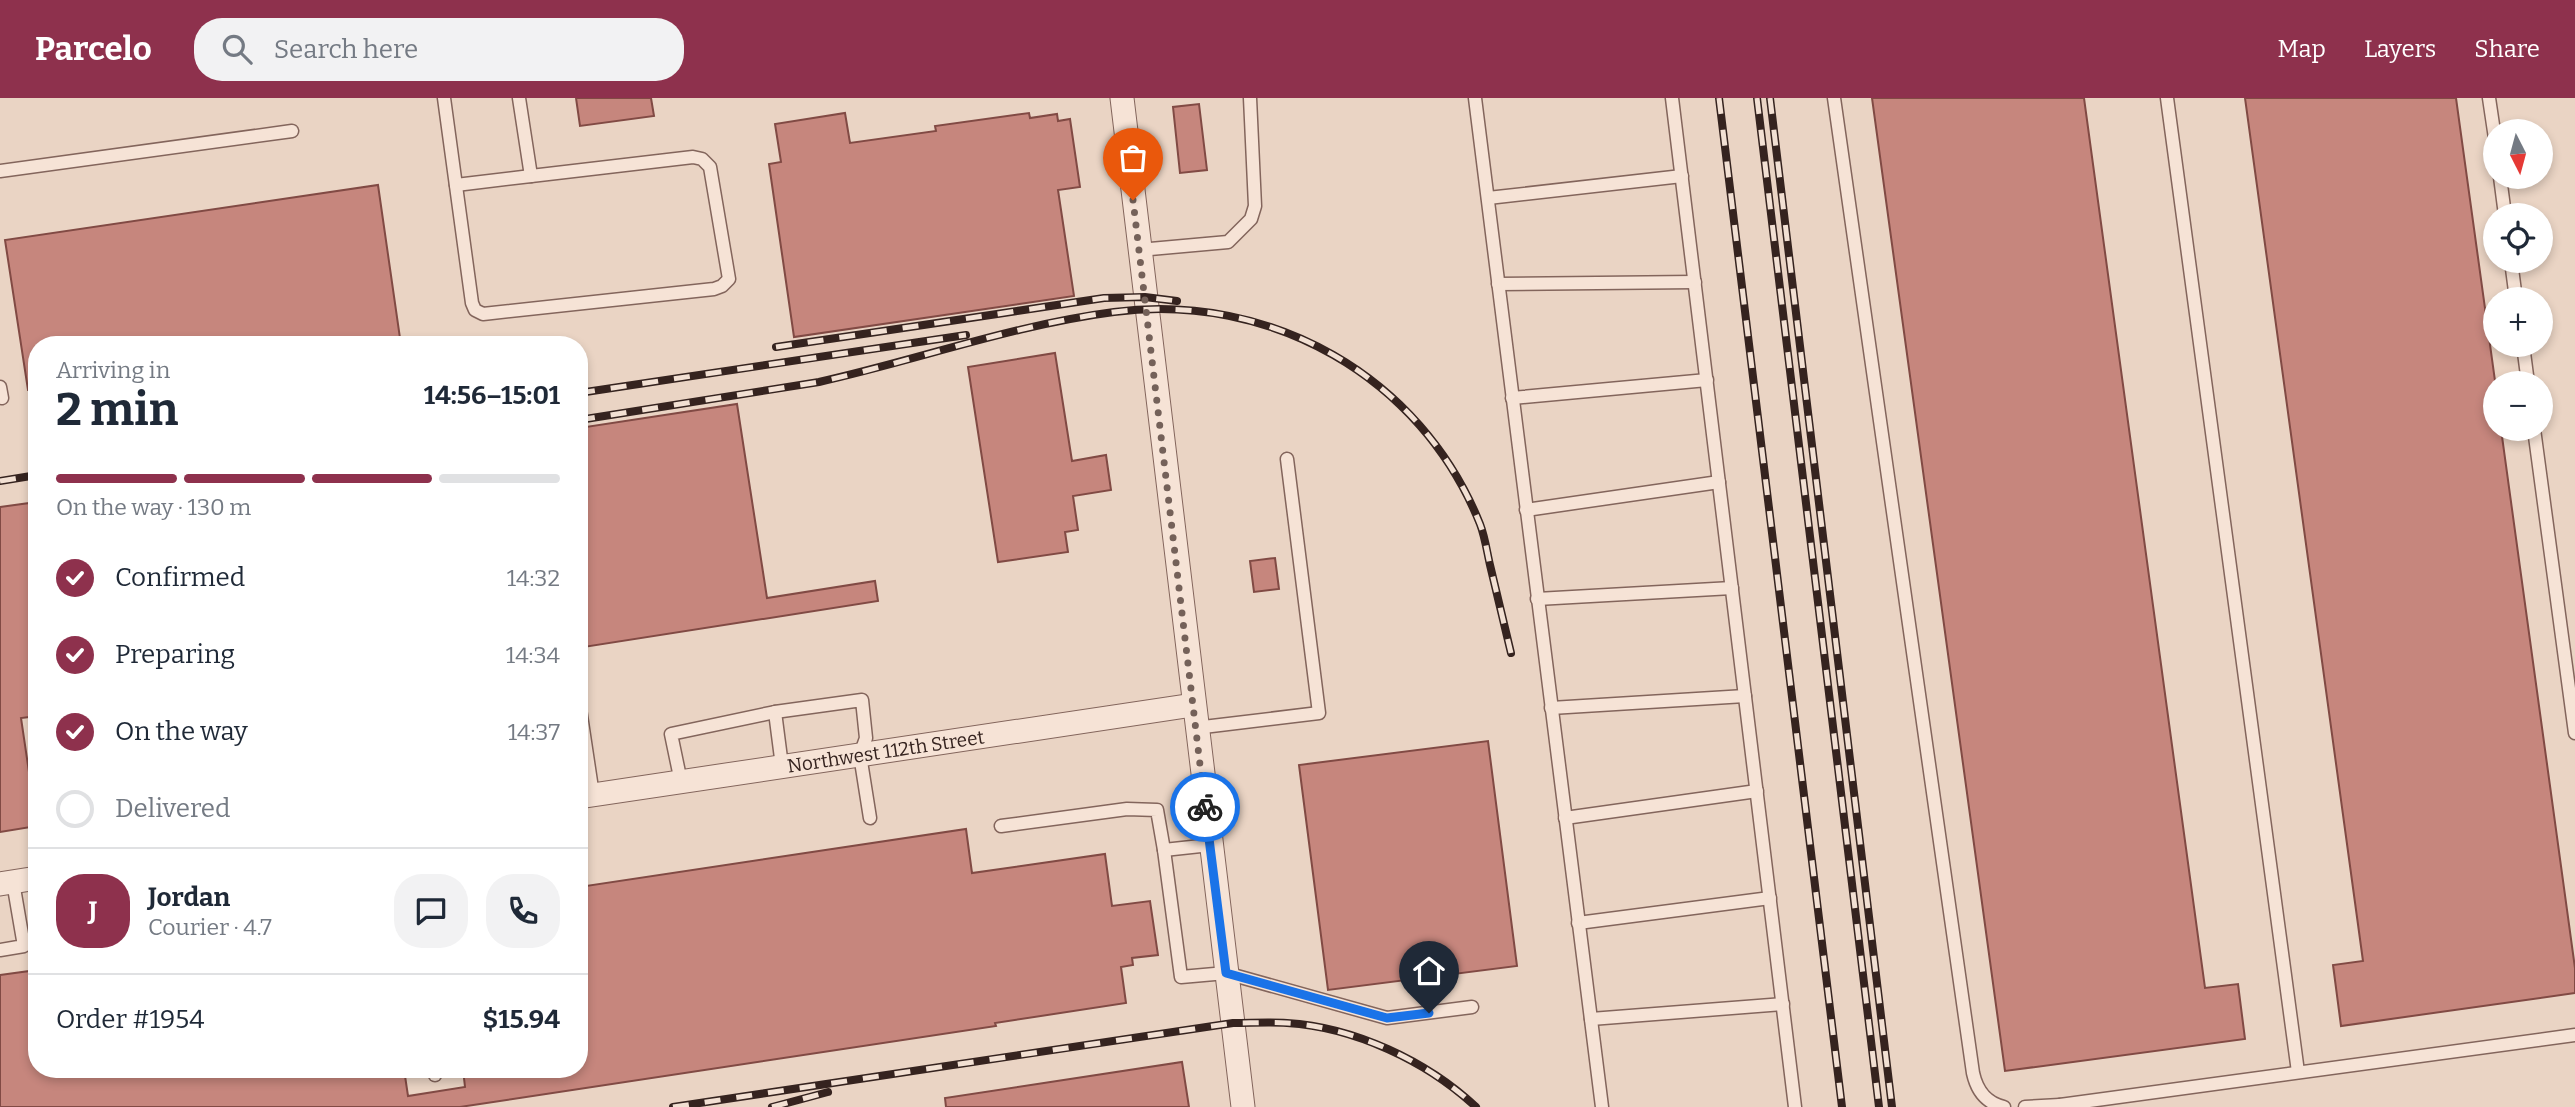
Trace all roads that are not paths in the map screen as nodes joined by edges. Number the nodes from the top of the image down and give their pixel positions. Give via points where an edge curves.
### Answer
1 (444, 98) edge
2 (519, 98) edge
3 (1250, 98) edge
4 (1475, 98) edge
5 (1672, 98) edge
6 (1834, 98) edge
7 (2167, 98) edge
8 (2489, 98) edge
9 (1126, 99) edge
10 (2492, 119) edge
11 (292, 131) dead end
12 (0, 172) edge
13 (531, 176) junction
14 (1682, 176) junction
15 (456, 185) junction
16 (1488, 198) junction
17 (1139, 250) junction
18 (1695, 282) junction
19 (1498, 284) junction
20 (1707, 380) junction
21 (1512, 398) junction
22 (2536, 441) edge
23 (1287, 459) dead end
24 (1719, 482) junction
25 (1526, 510) junction
26 (1732, 588) junction
27 (1537, 599) junction
28 (1745, 696) junction
29 (1193, 705) junction
30 (1551, 708) junction
31 (775, 712) junction
32 (1195, 728) junction
33 (2575, 733) edge
34 (860, 755) junction
35 (782, 766) junction
36 (681, 782) junction
37 (1757, 791) junction
38 (588, 796) edge
39 (870, 818) dead end
40 (1565, 818) junction
41 (1001, 826) dead end
42 (1210, 845) junction
43 (1164, 850) junction
44 (28, 880) edge
45 (7, 883) edge
46 (1770, 898) junction
47 (1578, 923) junction
48 (0, 950) edge
49 (1226, 973) junction
50 (1783, 1004) junction
51 (1472, 1007) dead end
52 (1591, 1019) junction
53 (2575, 1035) edge
54 (2298, 1072) junction
55 (2060, 1106) edge
56 (1243, 1107) edge
57 (1602, 1107) edge
58 (1795, 1107) edge
59 (2004, 1107) edge
60 (2025, 1107) edge

1 - 15 lane
2 - 13 lane
3 - 17 lane via 1255,206 1251,219 1228,243
4 - 16 lane
5 - 14 lane
6 - 59 lane via 1973,1073 1982,1094
7 - 54 lane
8 - 10 lane
9 - 17 street
11 - 12 lane
13 - 15 lane
13 - 15 lane via 702,159 710,167 729,279 714,289 483,314 472,303
14 - 16 lane
14 - 18 lane
16 - 19 lane
17 - 29 street
18 - 19 lane
18 - 20 lane
19 - 21 lane
20 - 21 lane
20 - 24 lane
21 - 25 lane
22 - 33 lane
23 - 32 lane via 1319,712
24 - 25 lane
24 - 26 lane
25 - 27 lane
26 - 27 lane
26 - 28 lane
27 - 30 lane
28 - 30 lane
28 - 37 lane
29 - 32 street
29 - 34 street, Northwest 112th Street
30 - 40 lane
31 - 34 lane via 862,700 866,738
31 - 35 lane
31 - 36 lane via 671,734
32 - 42 street
34 - 35 street, Northwest 112th Street
34 - 39 lane
35 - 36 street, Northwest 112th Street
36 - 38 street, Northwest 112th Street
37 - 40 lane
37 - 46 lane
40 - 47 lane
41 - 43 lane via 1127,809 1157,810
42 - 43 lane
42 - 49 street
43 - 49 lane via 1181,977
44 - 45 street
45 - 48 lane via 24,946
46 - 47 lane
46 - 50 lane
47 - 52 lane
49 - 51 lane via 1387,1018
49 - 56 street
50 - 52 lane
50 - 58 lane
52 - 57 lane
53 - 54 lane
54 - 55 lane
55 - 60 lane

